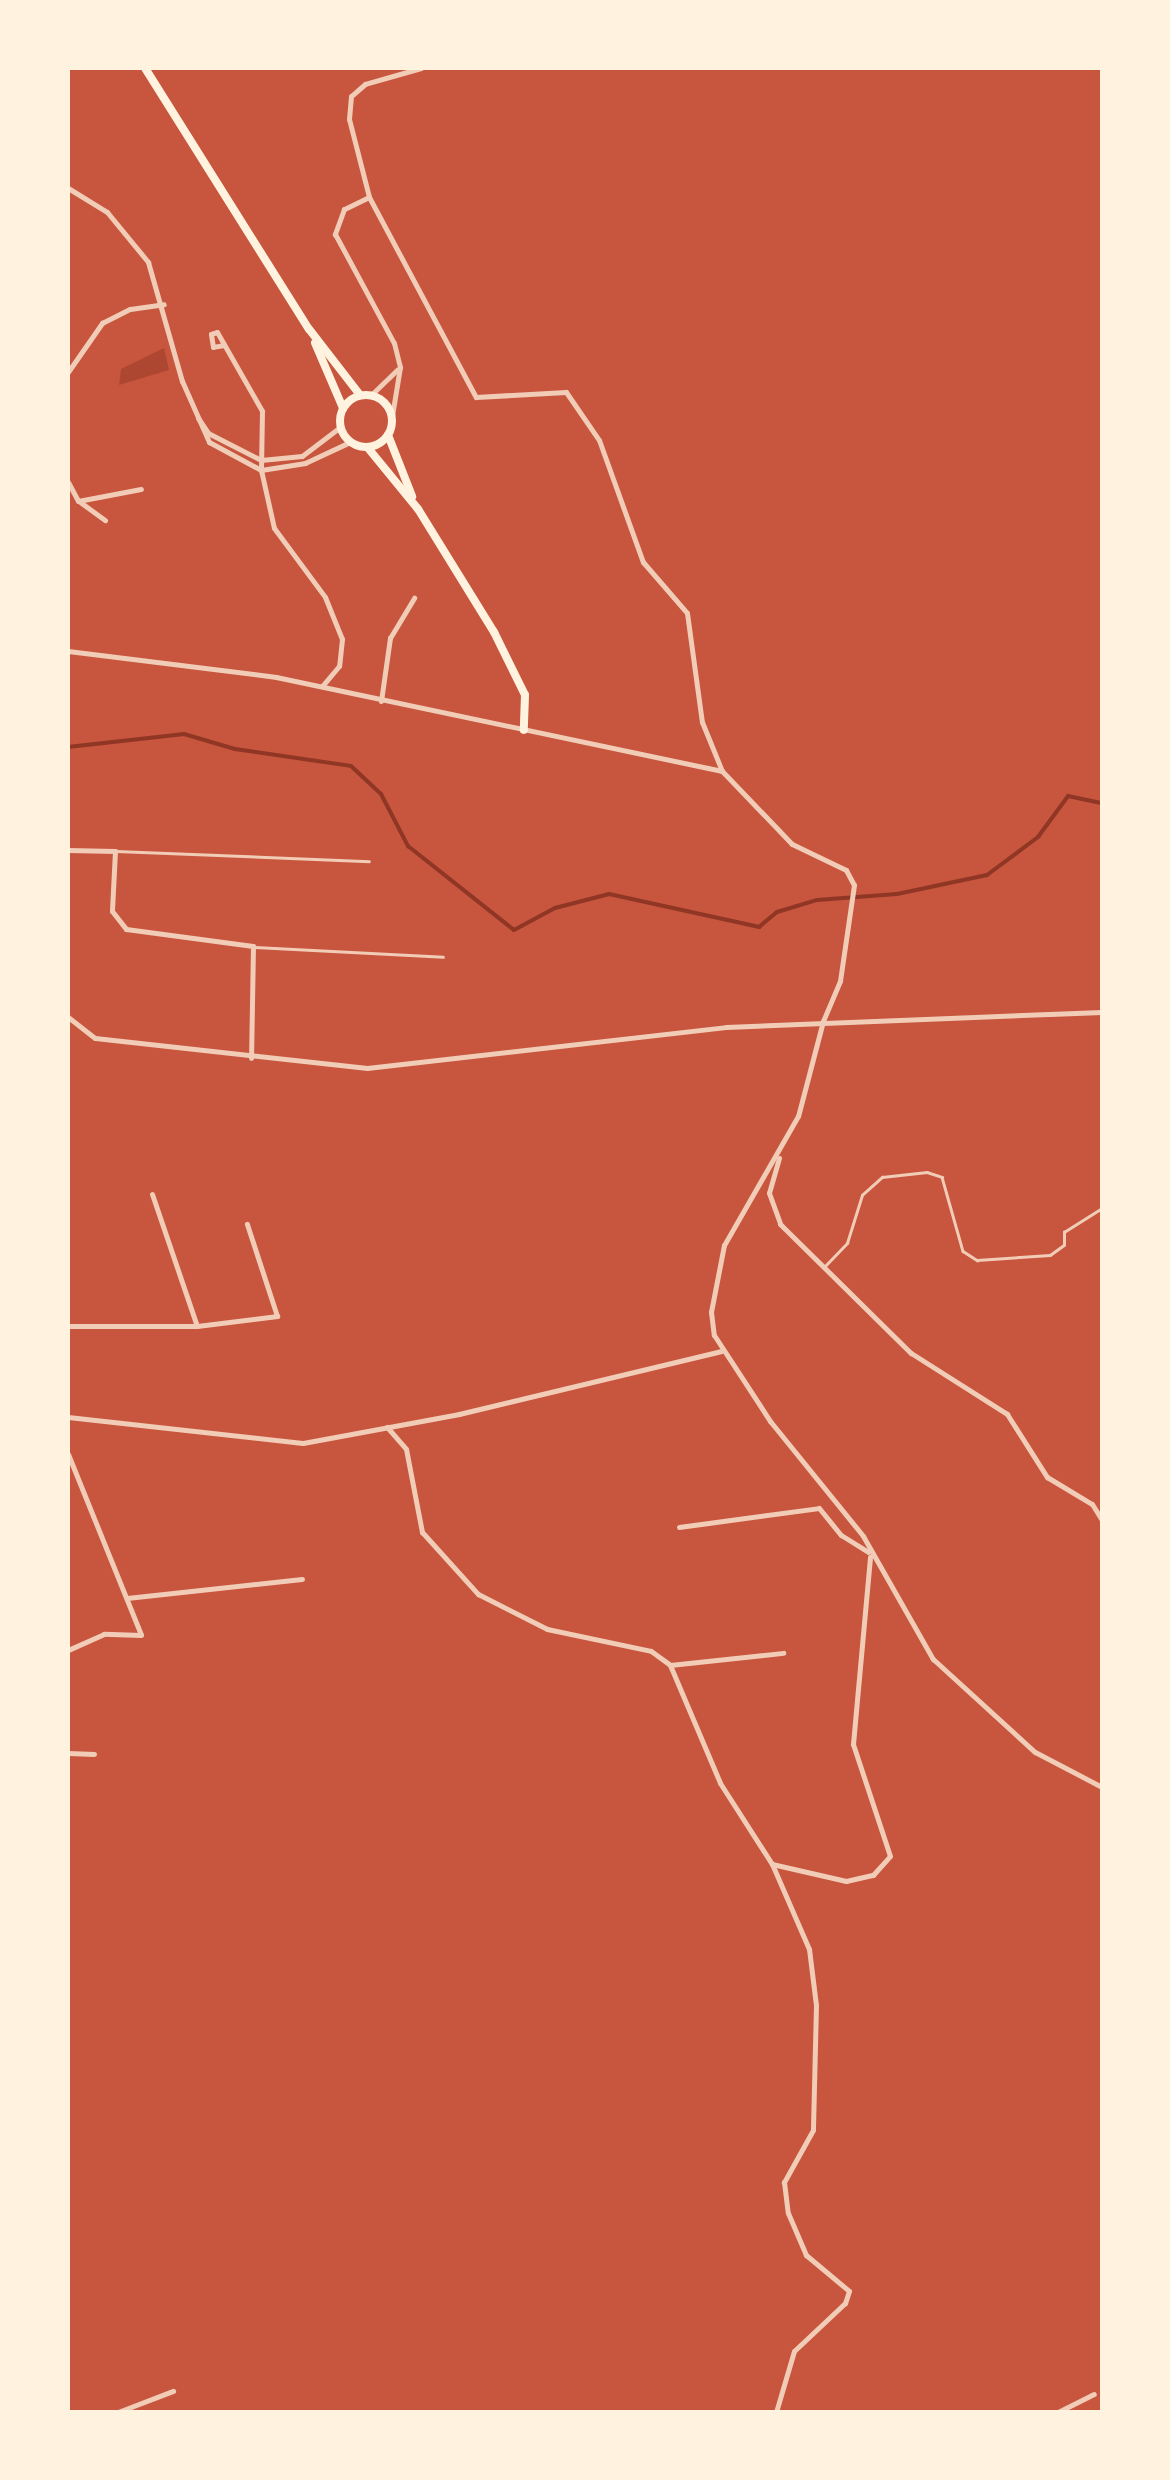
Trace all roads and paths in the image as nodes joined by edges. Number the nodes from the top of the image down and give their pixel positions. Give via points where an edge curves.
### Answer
1 (145, 68) edge
2 (421, 68) edge
3 (68, 188) edge
4 (369, 196) junction
5 (164, 304) junction
6 (309, 329) junction
7 (224, 344) dead end
8 (400, 367) junction
9 (68, 372) edge
10 (360, 395) junction
11 (372, 395) junction
12 (343, 408) junction
13 (192, 409) junction
14 (392, 416) junction
15 (340, 426) junction
16 (388, 436) junction
17 (350, 442) junction
18 (368, 448) junction
19 (261, 460) junction
20 (260, 470) junction
21 (68, 482) edge
22 (141, 488) dead end
23 (78, 500) junction
24 (418, 509) junction
25 (104, 520) dead end
26 (414, 598) dead end
27 (68, 650) edge
28 (322, 686) junction
29 (382, 701) junction
30 (524, 730) junction
31 (722, 770) junction
32 (68, 850) edge
33 (115, 851) junction
34 (369, 861) dead end
35 (253, 946) junction
36 (442, 958) dead end
37 (1102, 1012) edge
38 (68, 1017) edge
39 (823, 1021) junction
40 (251, 1058) junction
41 (780, 1156) junction
42 (152, 1194) dead end
43 (1102, 1208) edge
44 (247, 1224) dead end
45 (824, 1267) junction
46 (68, 1326) edge
47 (198, 1326) junction
48 (722, 1351) junction
49 (68, 1417) edge
50 (388, 1427) junction
51 (68, 1454) edge
52 (1102, 1520) edge
53 (679, 1527) dead end
54 (870, 1554) junction
55 (302, 1579) dead end
56 (127, 1598) junction
57 (68, 1650) edge
58 (783, 1653) dead end
59 (670, 1665) junction
60 (68, 1753) edge
61 (94, 1754) dead end
62 (1102, 1786) edge
63 (772, 1864) junction
64 (173, 2391) dead end
65 (1094, 2394) dead end
66 (118, 2412) edge
67 (776, 2412) edge
68 (1058, 2412) edge

1 - 6 main road
2 - 4 street via 365,84 351,96 356,155
3 - 5 street via 119,224 148,262
4 - 8 street via 344,210 335,234 374,298
4 - 31 street via 476,397 566,392 598,440 643,562 687,613 702,722
5 - 9 street via 130,309 102,324
5 - 13 street
6 - 10 main road
6 - 12 main road
7 - 19 street via 262,411
8 - 11 street
8 - 14 street
10 - 11 main road
10 - 12 main road
11 - 14 main road
12 - 15 main road
13 - 19 street via 208,433
13 - 20 street via 209,442
14 - 16 main road
15 - 17 main road
15 - 19 street via 302,456
16 - 18 main road
16 - 24 main road
17 - 18 main road
17 - 20 street via 305,463
18 - 24 main road
19 - 20 street
20 - 28 street via 274,528 319,588 342,639 339,666
21 - 23 street
22 - 23 street
23 - 25 street
24 - 30 main road via 525,696
26 - 29 street via 390,638
27 - 28 street via 204,664
28 - 29 street
29 - 30 street
30 - 31 street
31 - 39 street via 792,844 846,870 854,885 840,982
32 - 33 street
33 - 34 lane
33 - 35 street via 112,911 120,926
35 - 36 lane
35 - 40 street
37 - 39 street
38 - 40 street via 94,1038
39 - 40 street via 368,1068
39 - 41 street via 810,1080
41 - 45 street via 770,1208
41 - 48 street via 724,1245 711,1312
42 - 47 street
43 - 45 lane via 1064,1232 1064,1245 1050,1255 977,1260 963,1250 942,1177 882,1177 862,1195 847,1243
44 - 47 street via 277,1316
45 - 52 street via 911,1353 1007,1414 1047,1477 1092,1504
46 - 47 street
48 - 50 street
48 - 54 street via 770,1422 831,1492
49 - 50 street via 303,1442
50 - 59 street via 406,1449 422,1532 478,1594 530,1622 651,1651
51 - 56 street
53 - 54 street via 819,1508 841,1535
54 - 62 street via 933,1658 1035,1752
54 - 63 street via 853,1744 890,1856 874,1876 846,1881
55 - 56 street
56 - 57 street via 141,1635 104,1634
58 - 59 street
59 - 63 street via 720,1784
60 - 61 street
63 - 67 street via 810,1948 816,2005 813,2130 786,2174 788,2213 806,2255 849,2290 845,2303 794,2351
64 - 66 street
65 - 68 street

